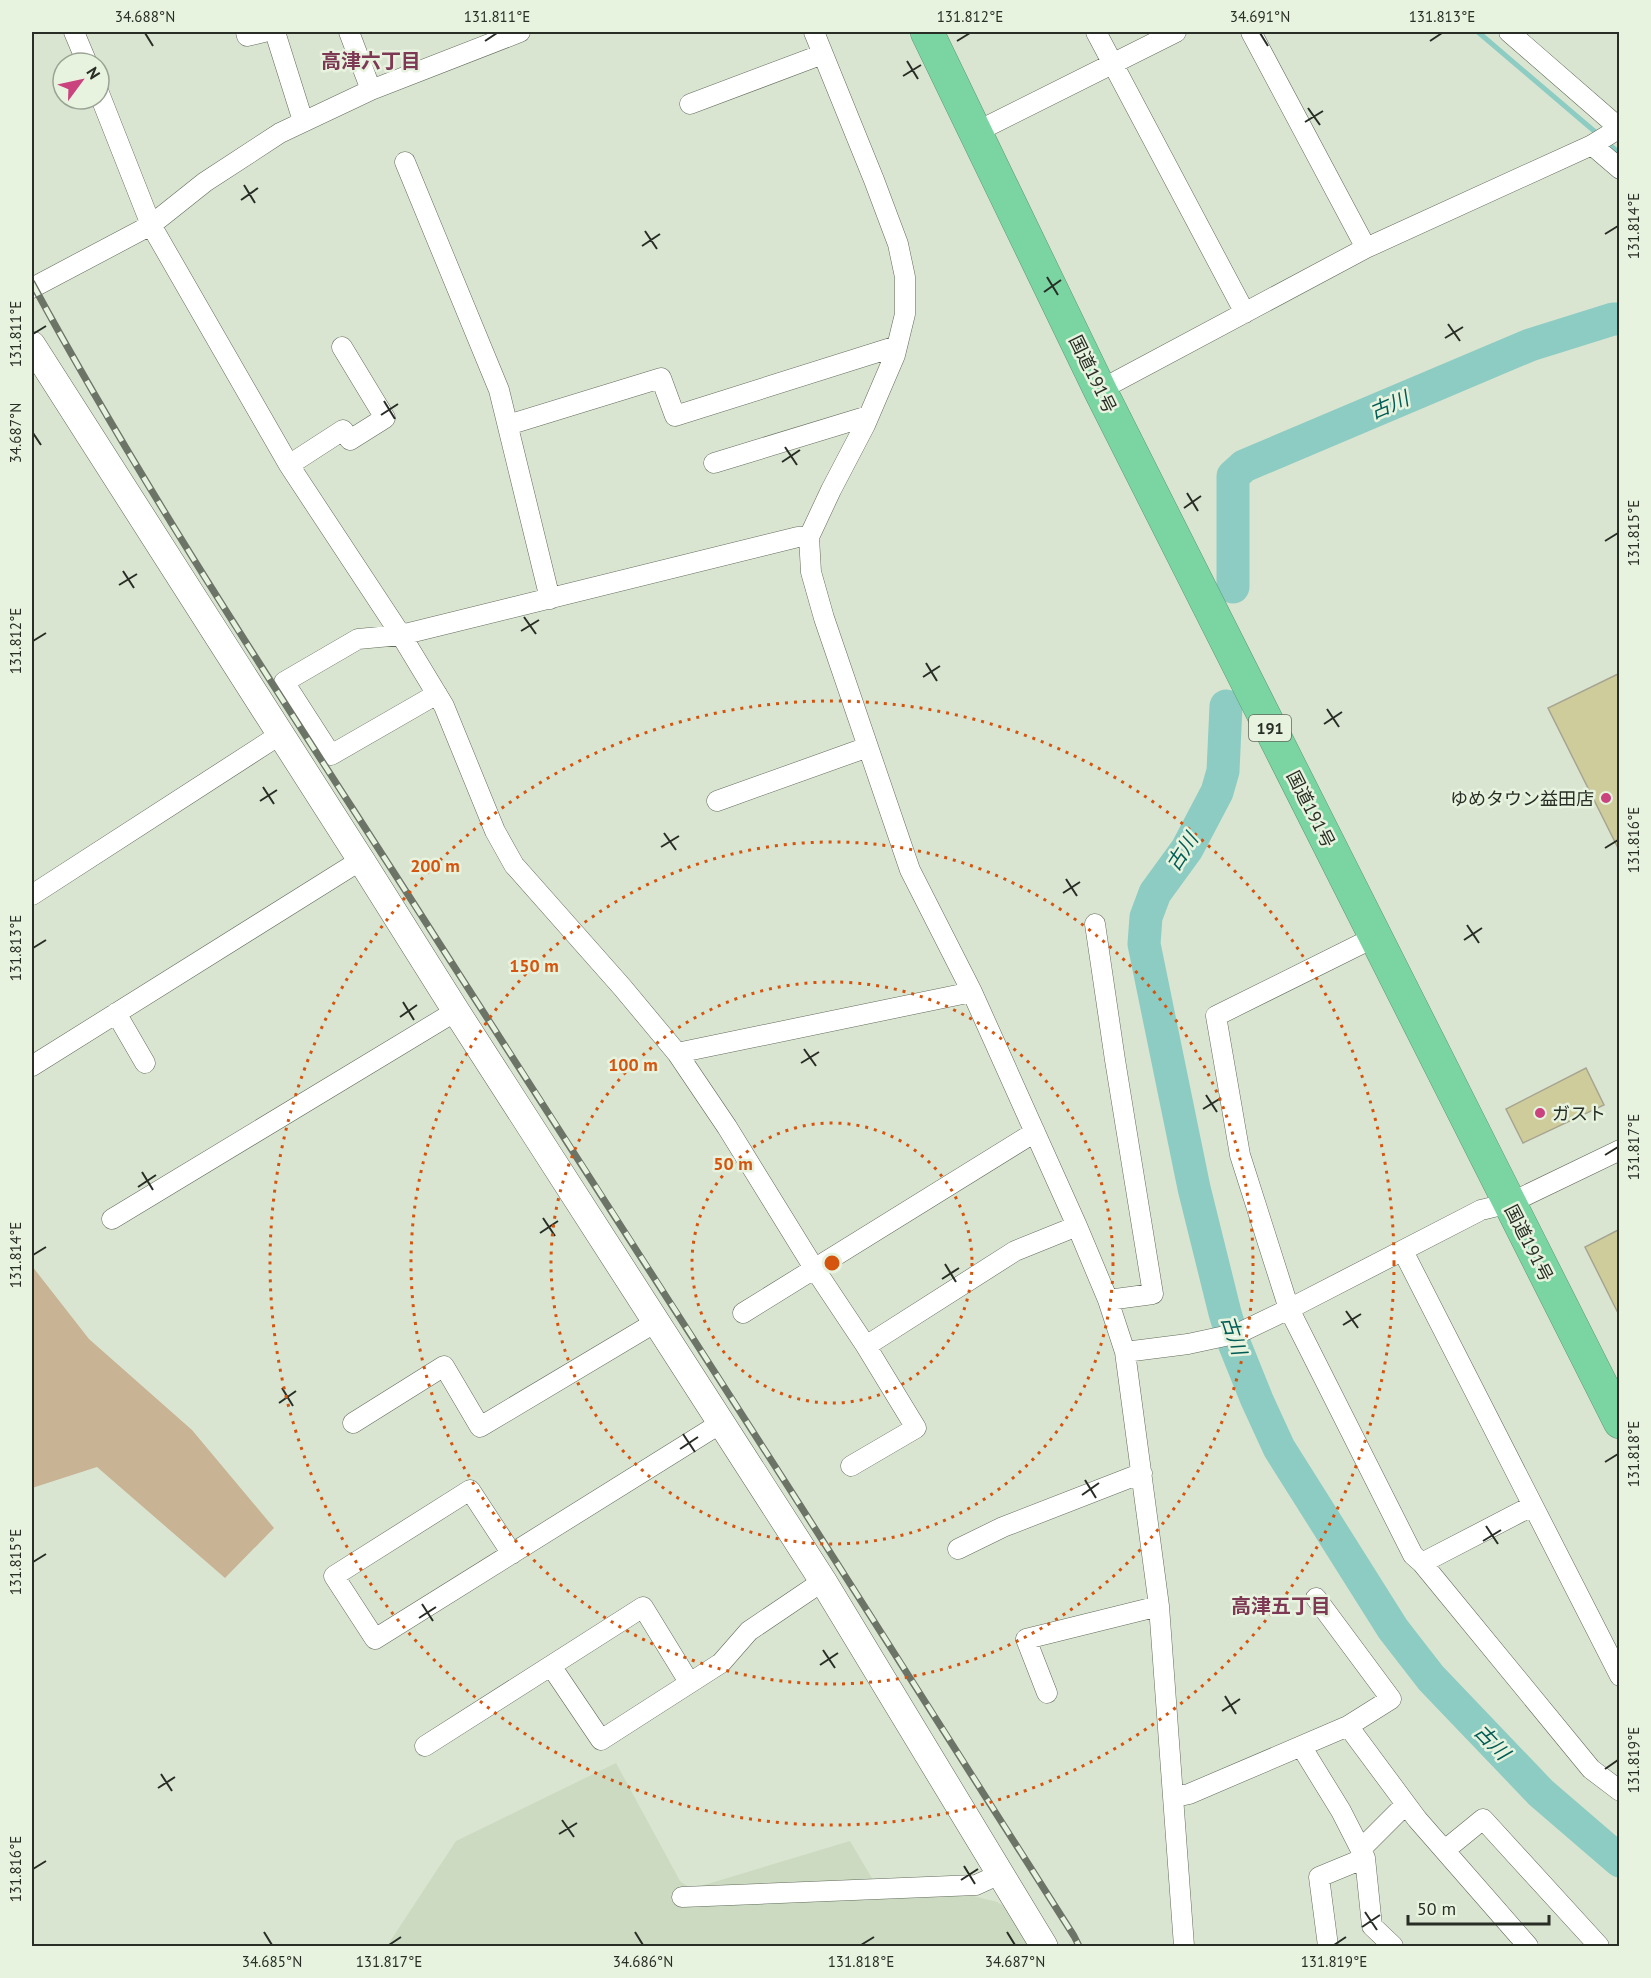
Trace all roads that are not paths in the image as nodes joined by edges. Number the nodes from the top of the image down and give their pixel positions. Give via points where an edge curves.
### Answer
1 (74, 32) edge
2 (246, 32) edge
3 (264, 32) edge
4 (275, 32) edge
5 (349, 32) edge
6 (520, 32) edge
7 (814, 32) edge
8 (927, 32) edge
9 (1096, 32) edge
10 (1176, 32) edge
11 (1251, 32) edge
12 (1509, 32) edge
13 (82, 51) edge
14 (823, 54) junction
15 (1112, 63) junction
16 (371, 90) junction
17 (690, 104) dead end
18 (106, 111) edge
19 (303, 121) junction
20 (1618, 124) edge
21 (976, 132) junction
22 (1592, 146) junction
23 (405, 162) dead end
24 (1620, 169) edge
25 (151, 225) junction
26 (1366, 248) junction
27 (32, 288) edge
28 (1245, 313) junction
29 (32, 345) edge
30 (342, 346) dead end
31 (897, 346) junction
32 (1100, 390) junction
33 (868, 416) junction
34 (508, 424) junction
35 (714, 463) dead end
36 (289, 465) junction
37 (809, 537) junction
38 (550, 599) junction
39 (401, 635) junction
40 (437, 694) junction
41 (281, 734) junction
42 (868, 747) junction
43 (717, 801) dead end
44 (361, 860) junction
45 (32, 895) edge
46 (1095, 924) dead end
47 (1375, 937) junction
48 (972, 992) junction
49 (456, 1011) junction
50 (116, 1013) junction
51 (677, 1053) junction
52 (145, 1063) dead end
53 (32, 1066) edge
54 (1035, 1132) junction
55 (1620, 1150) edge
56 (1510, 1203) junction
57 (112, 1219) dead end
58 (1077, 1226) junction
59 (1403, 1251) junction
60 (813, 1268) junction
61 (1108, 1300) junction
62 (1289, 1309) junction
63 (743, 1313) dead end
64 (656, 1322) junction
65 (866, 1346) junction
66 (1125, 1352) junction
67 (1620, 1422) edge
68 (353, 1423) dead end
69 (721, 1423) junction
70 (851, 1466) dead end
71 (1142, 1473) junction
72 (1532, 1506) junction
73 (958, 1549) dead end
74 (512, 1554) junction
75 (1422, 1563) junction
76 (823, 1581) junction
77 (1316, 1598) dead end
78 (1159, 1606) junction
79 (551, 1666) junction
80 (1620, 1676) edge
81 (689, 1682) junction
82 (1047, 1693) dead end
83 (1348, 1726) junction
84 (425, 1746) dead end
85 (1301, 1746) junction
86 (1620, 1791) edge
87 (1175, 1797) junction
88 (1406, 1804) junction
89 (1445, 1850) junction
90 (1363, 1854) junction
91 (1000, 1874) junction
92 (682, 1898) dead end
93 (1519, 1944) edge
94 (1044, 1947) edge
95 (1184, 1947) edge
96 (1328, 1947) edge
97 (1393, 1947) edge
98 (1599, 1947) edge

1 - 13 street
2 - 3 street via 248,36
4 - 19 street
5 - 16 street
6 - 16 street
7 - 14 street
8 - 21 highway, 国道191号 / 191
9 - 15 street
10 - 15 street
11 - 26 street
12 - 20 street
14 - 17 street
14 - 31 street via 898,244 905,277 904,314
15 - 21 street
15 - 28 street
16 - 19 street
18 - 25 street
19 - 25 street via 205,182
20 - 22 street
21 - 32 highway, 国道191号 / 191
22 - 24 street
22 - 26 street
23 - 34 street via 499,390
25 - 27 street
25 - 36 street
26 - 28 street
28 - 32 street
29 - 41 street
30 - 36 street via 385,418 350,440 343,430
31 - 33 street
31 - 34 street via 675,416 661,378
32 - 47 highway, 国道191号 / 191
33 - 35 street
33 - 37 street
34 - 38 street
36 - 39 street
37 - 38 street
37 - 42 street via 811,572
38 - 39 street
39 - 40 street
39 - 40 street via 358,639 284,682 331,755
40 - 51 street via 495,831 514,865
41 - 44 street
41 - 45 street
42 - 43 street
42 - 48 street via 910,870
44 - 49 street
44 - 50 street
46 - 61 street via 1154,1294
47 - 56 highway, 国道191号 / 191
47 - 62 street via 1216,1016 1240,1155
48 - 51 street
48 - 54 street
49 - 57 street
49 - 64 street
50 - 52 street
50 - 53 street
51 - 60 street via 727,1126
54 - 58 street
54 - 60 street
55 - 56 street
56 - 59 street via 1481,1210
56 - 67 highway, 国道191号 / 191
58 - 61 street
58 - 65 street via 1015,1251
59 - 62 street
59 - 72 street
60 - 63 street
60 - 65 street
61 - 66 street
62 - 66 street via 1221,1338
62 - 75 street via 1413,1555
64 - 68 street via 480,1426 444,1366
64 - 69 street
65 - 70 street via 916,1428
66 - 71 street
69 - 74 street
69 - 76 street
71 - 73 street via 1003,1527
71 - 78 street
72 - 75 street
72 - 80 street
74 - 74 street via 375,1639 334,1576 470,1490
75 - 86 street via 1591,1769
76 - 81 street via 749,1631 721,1663
76 - 91 street
77 - 83 street via 1391,1699
78 - 82 street via 1026,1639
78 - 87 street
79 - 81 street via 602,1740
79 - 81 street via 643,1607
79 - 84 street
83 - 85 street
83 - 88 street
85 - 87 street
85 - 90 street
87 - 95 street
88 - 89 street
88 - 90 street
89 - 93 street
89 - 98 street via 1483,1820
90 - 96 street via 1319,1877
90 - 97 street via 1372,1926
91 - 92 street via 976,1885
91 - 94 street

